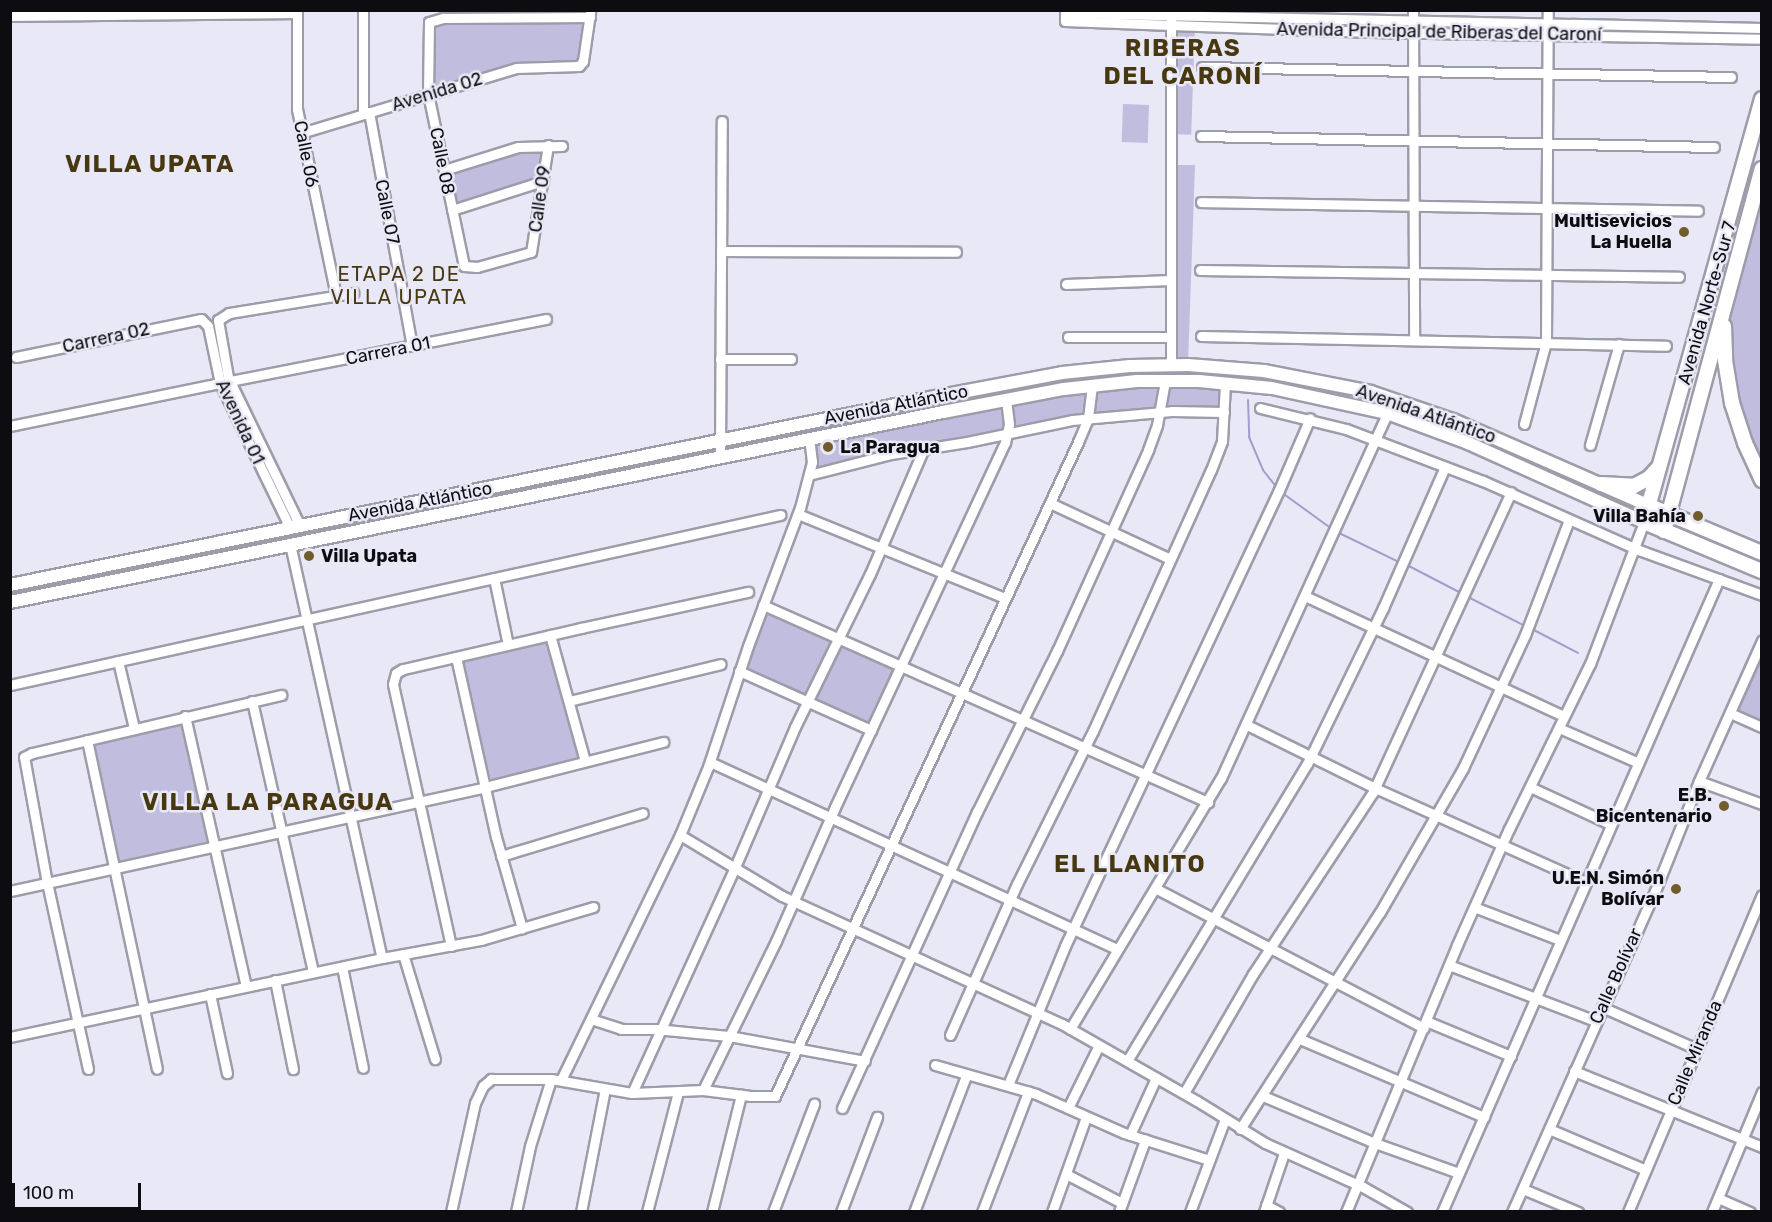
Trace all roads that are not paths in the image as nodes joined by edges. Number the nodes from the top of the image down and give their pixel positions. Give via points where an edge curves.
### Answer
1 (363, 10) edge
2 (1413, 10) edge
3 (1548, 10) edge
4 (297, 12) edge
5 (95, 13) edge
6 (590, 14) edge
7 (10, 16) edge
8 (1174, 17) edge
9 (1548, 25) junction
10 (1413, 27) junction
11 (1761, 28) edge
12 (1548, 35) junction
13 (1761, 39) edge
14 (1202, 67) dead end
15 (1413, 70) junction
16 (1548, 73) junction
17 (1731, 77) dead end
18 (428, 94) junction
19 (1761, 99) edge
20 (366, 113) junction
21 (722, 121) dead end
22 (301, 133) junction
23 (1201, 136) dead end
24 (1413, 141) junction
25 (1548, 144) junction
26 (548, 145) junction
27 (562, 146) dead end
28 (1714, 147) dead end
29 (1761, 169) edge
30 (444, 170) junction
31 (543, 181) junction
32 (1201, 202) dead end
33 (1413, 207) junction
34 (1548, 209) junction
35 (452, 210) junction
36 (1698, 211) dead end
37 (721, 250) junction
38 (956, 252) dead end
39 (467, 267) joint
40 (1200, 270) dead end
41 (1413, 273) junction
42 (1548, 275) junction
43 (1679, 277) dead end
44 (1171, 280) junction
45 (1066, 284) dead end
46 (353, 293) dead end
47 (336, 295) junction
48 (1724, 304) junction
49 (196, 319) joint
50 (546, 320) dead end
51 (1201, 336) dead end
52 (1171, 337) junction
53 (1068, 338) dead end
54 (1414, 340) junction
55 (1546, 342) junction
56 (1619, 344) junction
57 (412, 346) junction
58 (1666, 346) dead end
59 (16, 357) dead end
60 (720, 359) junction
61 (791, 359) dead end
62 (1171, 365) junction
63 (1165, 381) junction
64 (225, 382) junction
65 (1225, 383) junction
66 (1092, 385) junction
67 (1006, 400) junction
68 (1260, 408) dead end
69 (1160, 412) junction
70 (1224, 412) junction
71 (1387, 413) junction
72 (1088, 418) junction
73 (1310, 418) junction
74 (1524, 424) dead end
75 (10, 426) edge
76 (1008, 433) junction
77 (809, 439) junction
78 (719, 441) junction
79 (1376, 441) junction
80 (1590, 445) dead end
81 (924, 448) junction
82 (720, 457) junction
83 (1662, 463) junction
84 (1445, 467) junction
85 (809, 475) junction
86 (1761, 480) edge
87 (1601, 484) junction
88 (1511, 492) junction
89 (1050, 503) junction
90 (1650, 506) junction
91 (798, 514) junction
92 (1670, 514) junction
93 (780, 515) dead end
94 (1569, 520) junction
95 (1644, 522) junction
96 (295, 527) junction
97 (1110, 531) junction
98 (1664, 531) junction
99 (290, 544) junction
100 (882, 546) junction
101 (1636, 549) junction
102 (1761, 553) edge
103 (1170, 559) junction
104 (1761, 571) edge
105 (945, 572) junction
106 (494, 578) junction
107 (1719, 579) junction
108 (10, 585) edge
109 (748, 592) dead end
110 (1761, 595) edge
111 (1305, 596) junction
112 (1005, 598) junction
113 (10, 602) edge
114 (763, 605) junction
115 (307, 619) junction
116 (1373, 628) junction
117 (550, 635) junction
118 (840, 639) junction
119 (1761, 641) edge
120 (508, 645) junction
121 (456, 657) junction
122 (1436, 657) junction
123 (118, 661) junction
124 (721, 664) dead end
125 (901, 666) junction
126 (740, 671) junction
127 (10, 685) edge
128 (1501, 687) junction
129 (961, 693) junction
130 (281, 695) dead end
131 (809, 700) junction
132 (252, 701) junction
133 (569, 701) junction
134 (1730, 713) junction
135 (184, 716) junction
136 (1564, 717) junction
137 (1023, 719) junction
138 (1246, 725) junction
139 (1761, 726) edge
140 (134, 728) junction
141 (1559, 728) junction
142 (871, 730) junction
143 (87, 740) junction
144 (663, 742) dead end
145 (1085, 747) junction
146 (1311, 757) junction
147 (585, 761) junction
148 (710, 762) junction
149 (1637, 762) junction
150 (1146, 774) junction
151 (1699, 781) junction
152 (484, 787) junction
153 (1530, 787) junction
154 (770, 788) junction
155 (1375, 788) junction
156 (417, 801) junction
157 (1208, 802) junction
158 (1761, 804) edge
159 (643, 813) dead end
160 (350, 815) junction
161 (1437, 816) junction
162 (831, 817) junction
163 (1610, 824) junction
164 (280, 831) junction
165 (680, 835) junction
166 (890, 843) junction
167 (215, 845) junction
168 (1502, 845) junction
169 (501, 855) junction
170 (735, 867) junction
171 (116, 868) junction
172 (950, 872) junction
173 (1585, 882) junction
174 (48, 883) junction
175 (1155, 888) junction
176 (10, 891) edge
177 (1761, 895) edge
178 (1010, 899) junction
179 (794, 901) junction
180 (593, 907) dead end
181 (1474, 907) junction
182 (1212, 919) junction
183 (522, 928) junction
184 (852, 928) junction
185 (1073, 928) junction
186 (1560, 940) junction
187 (451, 946) junction
188 (1270, 948) junction
189 (1117, 949) junction
190 (403, 954) junction
191 (912, 957) junction
192 (382, 958) junction
193 (1449, 965) junction
194 (342, 966) junction
195 (313, 972) junction
196 (275, 980) junction
197 (972, 983) junction
198 (1335, 984) junction
199 (246, 986) junction
200 (210, 994) junction
201 (1536, 999) junction
202 (1602, 1007) junction
203 (145, 1008) junction
204 (1037, 1011) junction
205 (591, 1019) junction
206 (1596, 1021) junction
207 (79, 1022) junction
208 (1425, 1024) junction
209 (1070, 1029) junction
210 (662, 1030) junction
211 (11, 1034) edge
212 (950, 1035) dead end
213 (729, 1036) junction
214 (1300, 1039) junction
215 (1099, 1045) junction
216 (797, 1048) junction
217 (1697, 1049) junction
218 (1511, 1056) junction
219 (435, 1059) dead end
220 (865, 1061) junction
221 (1127, 1061) junction
222 (935, 1065) dead end
223 (363, 1068) dead end
224 (88, 1069) dead end
225 (293, 1069) dead end
226 (157, 1070) dead end
227 (1574, 1071) junction
228 (227, 1073) dead end
229 (966, 1076) junction
230 (1156, 1078) junction
231 (551, 1079) junction
232 (561, 1080) junction
233 (1400, 1084) junction
234 (1008, 1085) junction
235 (605, 1089) junction
236 (703, 1090) junction
237 (632, 1092) junction
238 (678, 1092) junction
239 (1028, 1092) junction
240 (1761, 1092) edge
241 (1184, 1093) junction
242 (741, 1095) junction
243 (1263, 1096) junction
244 (814, 1104) dead end
245 (842, 1108) dead end
246 (1068, 1108) junction
247 (1672, 1109) junction
248 (877, 1117) dead end
249 (1086, 1117) junction
250 (1484, 1117) junction
251 (1225, 1119) junction
252 (1549, 1129) junction
253 (1240, 1130) junction
254 (1130, 1135) junction
255 (1742, 1138) junction
256 (1145, 1140) junction
257 (1375, 1143) junction
258 (1761, 1147) edge
259 (1284, 1153) junction
260 (1209, 1160) junction
261 (1646, 1170) junction
262 (1459, 1173) junction
263 (1065, 1174) junction
264 (1357, 1184) junction
265 (1523, 1189) junction
266 (1718, 1198) junction
267 (1121, 1207) edge
268 (1265, 1208) edge
269 (451, 1212) edge
270 (516, 1212) edge
271 (581, 1212) edge
272 (647, 1212) edge
273 (712, 1212) edge
274 (773, 1212) edge
275 (841, 1212) edge
276 (914, 1212) edge
277 (982, 1212) edge
278 (1052, 1212) edge
279 (1190, 1212) edge
280 (1279, 1212) edge
281 (1346, 1212) edge
282 (1407, 1212) edge
283 (1442, 1212) edge
284 (1512, 1212) edge
285 (1578, 1212) edge
286 (1628, 1212) edge
287 (1712, 1212) edge
288 (1750, 1212) edge

1 - 20 street, Calle 07
2 - 10 street
3 - 9 street
4 - 5 street
4 - 22 street, Calle 06 via 295,93
5 - 7 street
6 - 18 street, Avenida 02 via 583,61 575,67 516,68
6 - 18 street, Calle 08 via 433,19 428,25
8 - 8 street, Avenida Principal de Riberas del Caroní via 1065,13 1065,21
8 - 10 street, Avenida Principal de Riberas del Caroní
8 - 44 street
9 - 10 street, Avenida Principal de Riberas del Caroní
9 - 11 street, Avenida Principal de Riberas del Caroní
9 - 12 street
10 - 12 street, Avenida Principal de Riberas del Caroní
10 - 15 street
12 - 13 street, Avenida Principal de Riberas del Caroní
12 - 16 street
14 - 15 street
15 - 16 street
15 - 24 street
16 - 17 street
16 - 25 street
18 - 20 street, Avenida 02
18 - 30 street, Calle 08
19 - 83 main road, Avenida Norte-Sur 7
20 - 22 street, Avenida 02
20 - 57 street, Calle 07
21 - 37 street
22 - 47 street, Calle 06
23 - 24 street
24 - 25 street
24 - 33 street
25 - 28 street
25 - 34 street
26 - 27 street
26 - 30 street via 518,147
26 - 31 street, Calle 09
29 - 48 main road, Avenida Norte-Sur 7
30 - 35 street, Calle 08
31 - 35 street
31 - 39 street, Calle 09 via 531,252
32 - 33 street
33 - 34 street
33 - 41 street
34 - 36 street
34 - 42 street
35 - 39 street, Calle 08 via 463,264
37 - 38 street
37 - 60 street
40 - 41 street
41 - 42 street
41 - 54 street
42 - 43 street
42 - 55 street
44 - 45 street
44 - 52 street
46 - 47 street
47 - 64 street, Avenida 01 via 223,315 218,323
48 - 86 main road via 1728,383 1738,424
48 - 92 main road, Avenida Norte-Sur 7
49 - 59 street, Carrera 02
49 - 64 street, Avenida 01 via 207,326
50 - 57 street, Carrera 01
51 - 54 street
52 - 53 street
52 - 62 street
54 - 55 street
55 - 56 street
55 - 74 street
56 - 58 street
56 - 80 street
57 - 64 street, Carrera 01
60 - 61 street
60 - 78 street
62 - 78 street, Avenida Atlántico via 1062,373
62 - 87 street, Avenida Atlántico via 1264,371 1371,392 1453,420
63 - 65 street, Avenida Atlántico
63 - 66 street, Avenida Atlántico
63 - 69 street
64 - 75 street, Carrera 01
64 - 96 street, Avenida 01
65 - 70 street
65 - 71 street, Avenida Atlántico via 1307,394
66 - 67 street, Avenida Atlántico
66 - 72 street
67 - 76 street
67 - 77 street, Avenida Atlántico
68 - 73 street
69 - 70 street
69 - 72 street
69 - 97 street via 1151,444
70 - 103 street via 1218,453
71 - 79 street
71 - 95 street, Avenida Atlántico via 1468,443
72 - 76 street
72 - 89 street
73 - 79 street
73 - 150 street
76 - 81 street
76 - 105 street
77 - 82 street, Avenida Atlántico
77 - 85 street
78 - 82 street
78 - 96 street, Avenida Atlántico
79 - 84 street
79 - 111 street
81 - 85 street
81 - 100 street
82 - 99 street, Avenida Atlántico
83 - 87 main road via 1649,478 1634,486
83 - 90 main road, Avenida Norte-Sur 7
84 - 88 street
84 - 116 street
85 - 91 street
87 - 90 street, Avenida Atlántico
88 - 94 street
88 - 122 street
89 - 97 street
89 - 112 street
90 - 92 main road, Avenida Atlántico
90 - 95 main road, Avenida Norte-Sur 7
91 - 100 street
91 - 114 street
92 - 98 main road, Avenida Norte-Sur 7
92 - 102 main road, Avenida Atlántico
93 - 106 street
94 - 101 street
94 - 128 street
95 - 98 main road
95 - 101 street
96 - 108 street, Avenida Atlántico
97 - 103 street
97 - 137 street
98 - 104 main road
99 - 113 street, Avenida Atlántico
99 - 115 street
100 - 105 street
100 - 118 street
101 - 107 street
101 - 136 street via 1590,664
103 - 145 street
105 - 112 street
105 - 125 street
106 - 115 street
106 - 120 street
107 - 110 street
107 - 149 street
109 - 117 street
111 - 116 street
111 - 138 street
112 - 129 street
114 - 118 street
114 - 126 street
115 - 123 street
115 - 160 street
116 - 122 street
116 - 146 street
117 - 120 street
117 - 133 street
118 - 125 street
118 - 131 street
119 - 134 street, Calle Bolívar
120 - 121 street
121 - 152 street
121 - 156 street via 403,669 393,679
122 - 128 street
122 - 155 street
123 - 127 street
123 - 140 street
124 - 133 street
125 - 129 street
125 - 142 street
126 - 131 street
126 - 148 street
128 - 136 street
128 - 161 street
129 - 137 street
129 - 166 street
130 - 132 street
131 - 142 street
131 - 154 street
132 - 135 street
132 - 164 street
133 - 147 street
134 - 139 street
134 - 151 street, Calle Bolívar
135 - 140 street
135 - 167 street
136 - 141 street
137 - 145 street
137 - 172 street
138 - 146 street
138 - 157 street
140 - 143 street
141 - 149 street
141 - 153 street
142 - 162 street
143 - 171 street
143 - 174 street via 32,753 23,760
144 - 147 street
145 - 150 street
145 - 178 street
146 - 155 street
146 - 182 street
147 - 152 street
148 - 154 street
148 - 165 street
149 - 163 street
150 - 157 street
150 - 185 street
151 - 158 street
151 - 202 street, Calle Bolívar
152 - 156 street
152 - 169 street
153 - 163 street
153 - 168 street
154 - 162 street
154 - 170 street
155 - 161 street
155 - 188 street
156 - 160 street
156 - 187 street
157 - 175 street
159 - 169 street
160 - 164 street
160 - 192 street
161 - 168 street
161 - 198 street
162 - 166 street
162 - 179 street
163 - 173 street
164 - 167 street
164 - 195 street
165 - 170 street
165 - 205 street
166 - 172 street
166 - 184 street
167 - 171 street
167 - 199 street
168 - 173 street
168 - 181 street
169 - 183 street
170 - 179 street
170 - 210 street
171 - 174 street
171 - 203 street
172 - 178 street
172 - 191 street
173 - 186 street
174 - 176 street
174 - 207 street
175 - 182 street
175 - 189 street
177 - 217 street, Calle Miranda
178 - 185 street
178 - 197 street
179 - 184 street
179 - 213 street
180 - 183 street
181 - 186 street
181 - 193 street
182 - 188 street
182 - 221 street
183 - 187 street
184 - 191 street
184 - 216 street
185 - 189 street
185 - 204 street
186 - 201 street
187 - 190 street
188 - 198 street
188 - 241 street
189 - 209 street
190 - 192 street
190 - 219 street
191 - 197 street
191 - 220 street
192 - 194 street
193 - 201 street
193 - 208 street
194 - 195 street
194 - 223 street
195 - 196 street
196 - 199 street
196 - 225 street
197 - 204 street
197 - 212 street
198 - 208 street
198 - 214 street
199 - 200 street
200 - 203 street
200 - 228 street
201 - 206 street
201 - 218 street
202 - 206 street, Calle Bolívar
202 - 217 street
203 - 207 street
203 - 226 street
204 - 209 street
204 - 234 street
205 - 210 street via 621,1029
205 - 232 street
206 - 227 street, Calle Bolívar
207 - 211 street
207 - 224 street
208 - 218 street
208 - 233 street
209 - 215 street
210 - 213 street
210 - 237 street
213 - 216 street
213 - 236 street
214 - 233 street
214 - 243 street
215 - 221 street
215 - 246 street
216 - 220 street
216 - 242 street via 775,1096
217 - 247 street, Calle Miranda
218 - 250 street
220 - 245 street
221 - 230 street
222 - 229 street
227 - 247 street
227 - 252 street, Calle Bolívar
229 - 234 street
229 - 276 street
230 - 241 street
230 - 254 street
231 - 232 street
231 - 269 street via 499,1078 483,1086 469,1124
231 - 270 street
232 - 235 street
233 - 250 street
233 - 257 street
234 - 239 street
235 - 237 street
235 - 271 street
236 - 238 street
236 - 242 street
237 - 238 street
238 - 272 street
239 - 246 street
239 - 277 street
240 - 255 street
241 - 251 street
242 - 273 street
243 - 253 street
243 - 257 street
244 - 274 street
246 - 249 street
247 - 255 street
247 - 261 street, Calle Miranda
248 - 275 street
249 - 254 street
249 - 263 street
250 - 262 street
251 - 253 street
251 - 260 street
252 - 261 street
252 - 265 street, Calle Bolívar
253 - 259 street
254 - 256 street
255 - 258 street
255 - 266 street
256 - 260 street
256 - 267 street
257 - 262 street
257 - 264 street
259 - 264 street
259 - 268 street
260 - 279 street
261 - 286 street, Calle Miranda
262 - 283 street
263 - 267 street
263 - 278 street
264 - 281 street
264 - 282 street
265 - 284 street, Calle Bolívar
265 - 285 street
266 - 287 street
266 - 288 street
268 - 280 street

